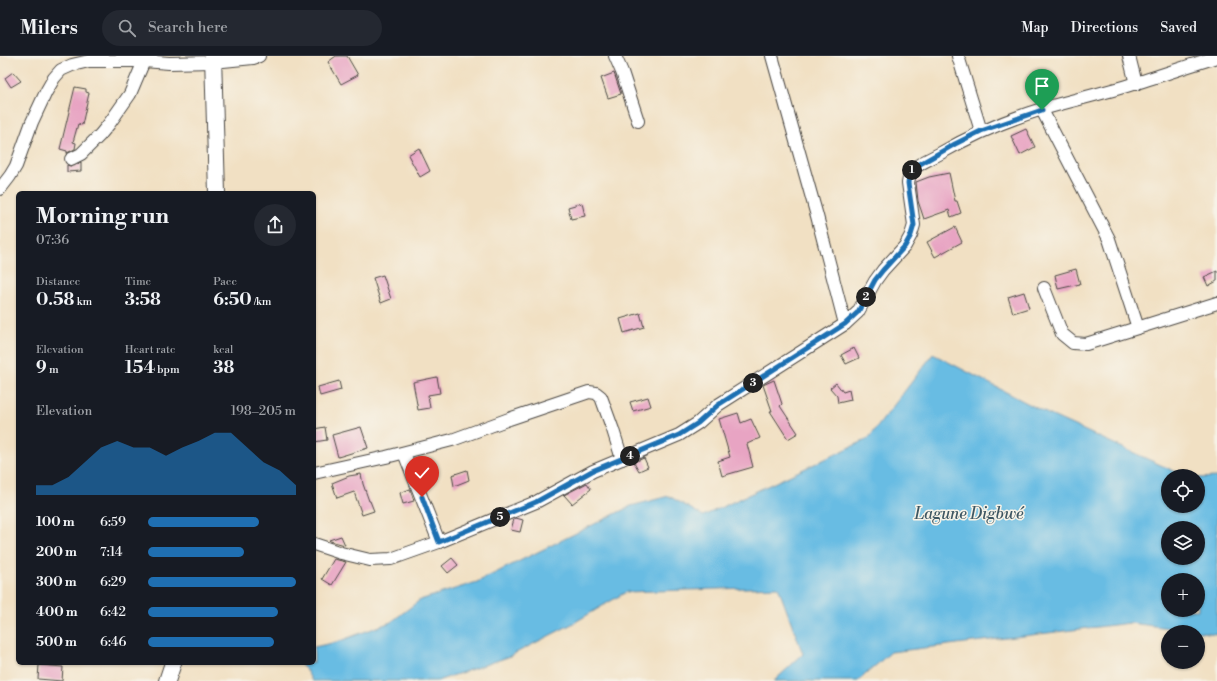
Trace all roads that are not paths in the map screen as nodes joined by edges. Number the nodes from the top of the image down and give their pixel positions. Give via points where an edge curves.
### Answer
1 (259, 56) edge
2 (615, 56) edge
3 (772, 56) edge
4 (958, 56) edge
5 (1129, 56) edge
6 (1217, 57) edge
7 (213, 59) edge
8 (144, 61) junction
9 (1136, 84) junction
10 (1042, 110) junction
11 (638, 121) dead end
12 (981, 131) junction
13 (72, 159) dead end
14 (0, 189) edge
15 (217, 191) edge
16 (1044, 288) dead end
17 (1217, 303) edge
18 (845, 324) junction
19 (1138, 328) junction
20 (404, 453) junction
21 (622, 459) junction
22 (316, 473) edge
23 (439, 542) junction
24 (316, 545) edge
25 (172, 665) edge
26 (166, 681) edge

1 - 7 street
2 - 11 street
3 - 18 street via 818,216
4 - 12 street
5 - 9 street
6 - 9 street
7 - 8 street via 169,63
7 - 15 main road
8 - 13 street via 130,94 109,124 81,154
8 - 14 street via 89,61 61,70 46,92 16,166
9 - 10 street
10 - 12 street
10 - 19 street via 1109,239
12 - 18 street via 913,168 908,183 914,225 911,235 905,246 879,275 858,312
16 - 19 street via 1062,334 1073,343 1086,344
17 - 19 street
18 - 21 street via 718,405 698,423 679,435
20 - 21 street via 452,440 589,392 601,397
20 - 22 street
20 - 23 street
21 - 23 street via 592,471 536,502
23 - 24 street via 391,559 370,560 341,554
25 - 26 main road

